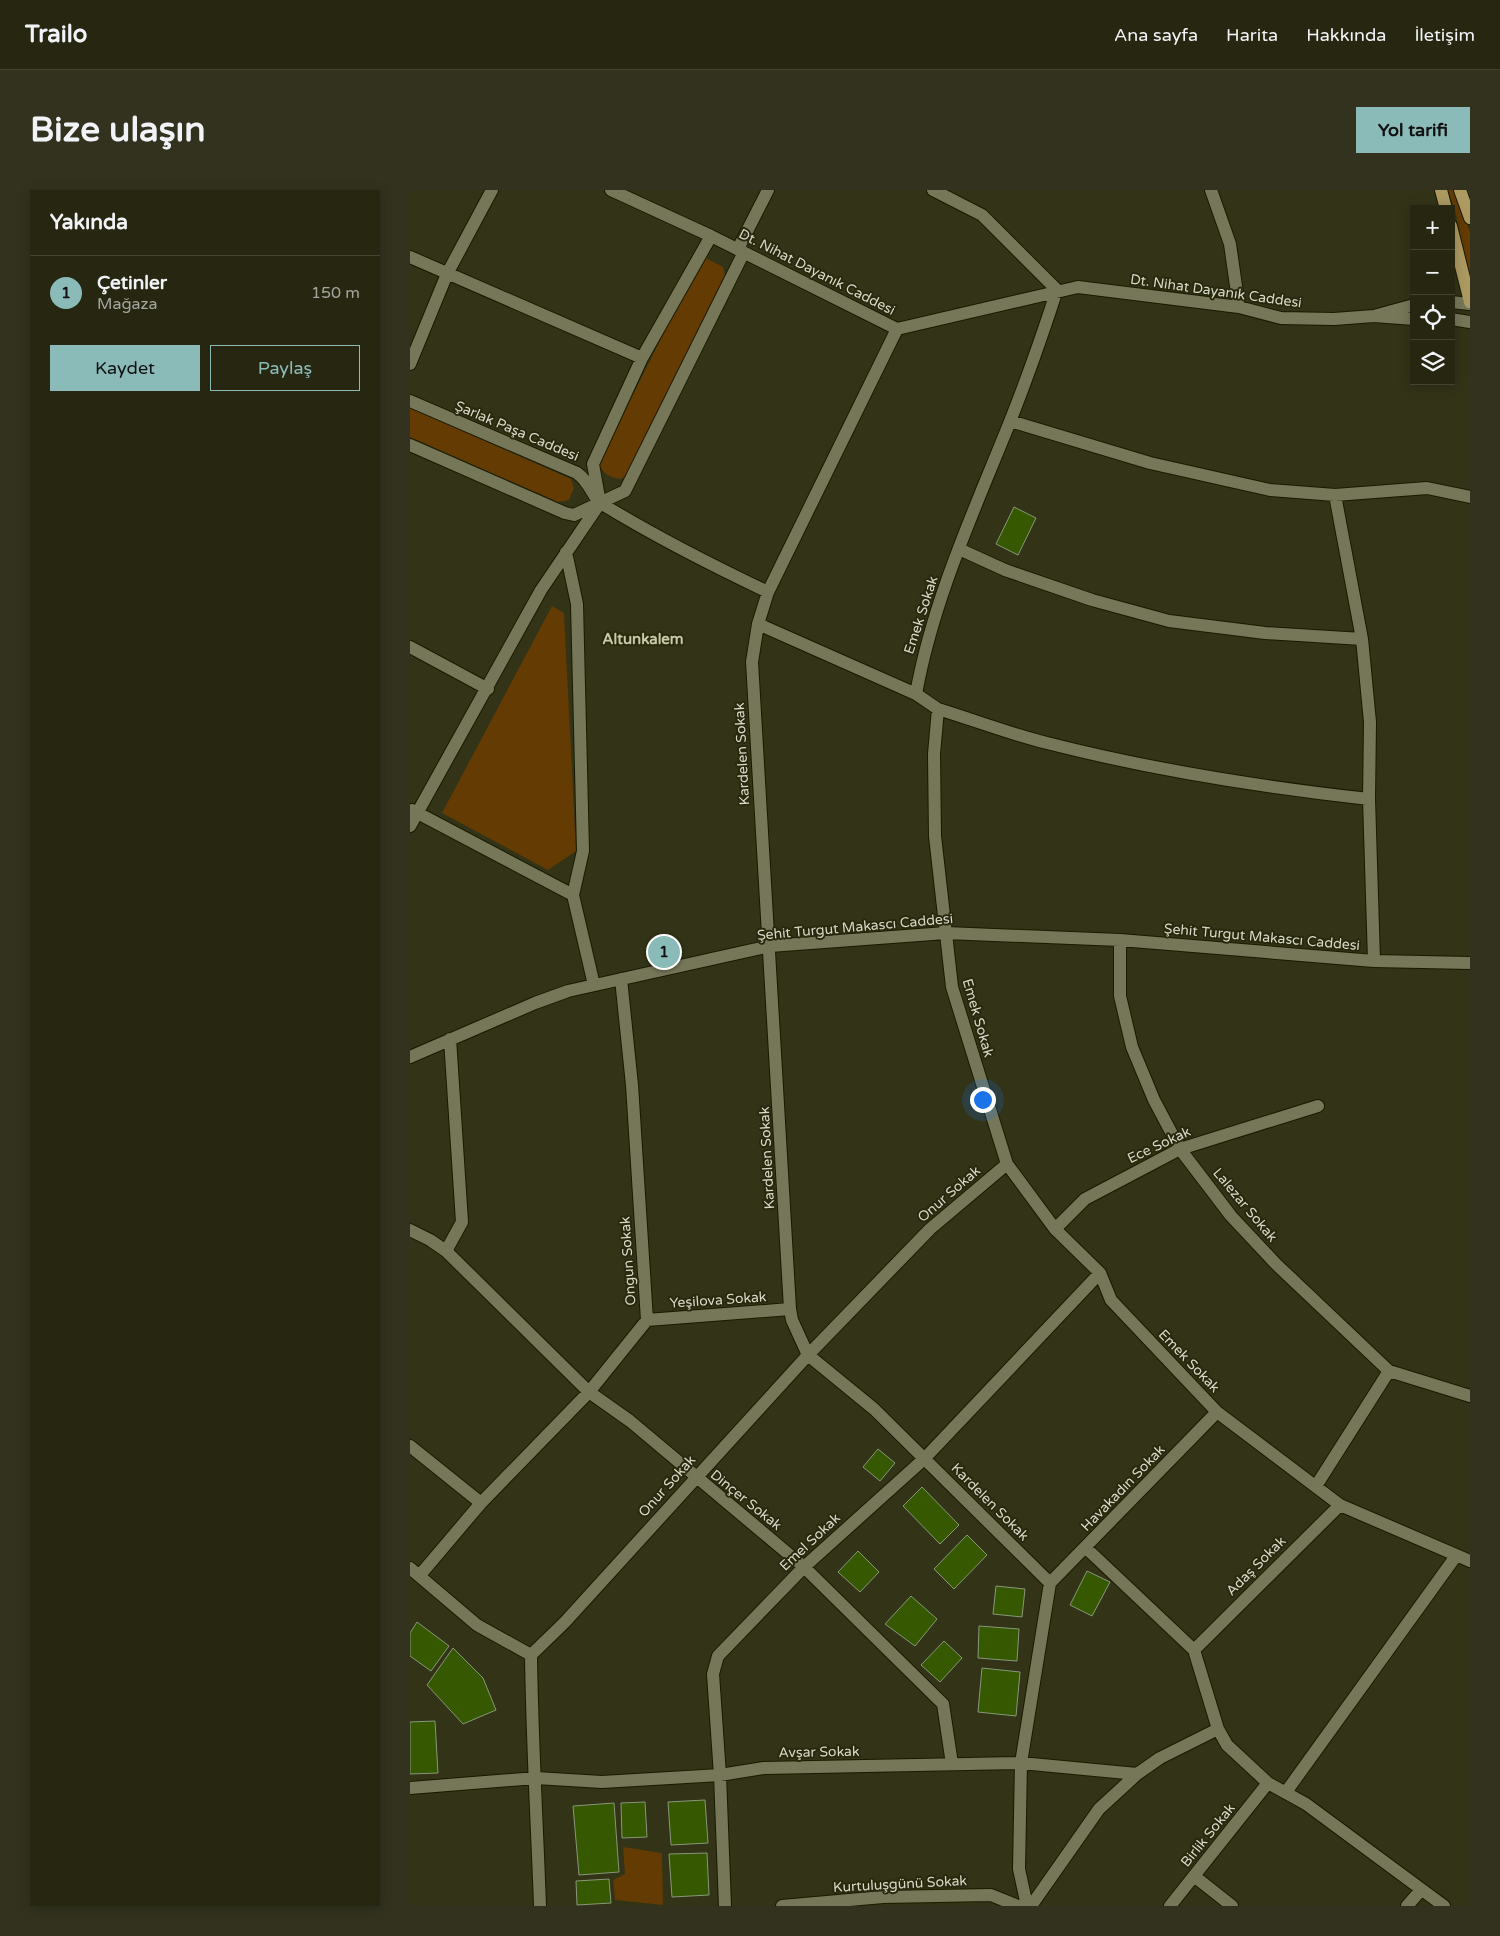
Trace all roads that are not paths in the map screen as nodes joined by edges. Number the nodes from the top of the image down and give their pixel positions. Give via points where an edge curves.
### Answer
1 (492, 190) edge
2 (611, 190) edge
3 (768, 190) edge
4 (933, 190) edge
5 (1211, 190) edge
6 (1441, 190) edge
7 (1460, 190) edge
8 (1445, 205) edge
9 (1470, 218) edge
10 (711, 236) junction
11 (1455, 242) edge
12 (740, 251) junction
13 (410, 257) edge
14 (447, 274) junction
15 (1057, 290) junction
16 (1455, 302) edge
17 (1470, 303) edge
18 (1410, 306) edge
19 (1239, 307) junction
20 (1374, 316) junction
21 (1410, 319) edge
22 (1455, 320) edge
23 (1470, 322) edge
24 (897, 329) junction
25 (642, 358) junction
26 (410, 364) edge
27 (410, 401) edge
28 (1010, 421) junction
29 (410, 445) edge
30 (1335, 495) junction
31 (1470, 497) edge
32 (600, 503) junction
33 (959, 549) junction
34 (566, 552) junction
35 (768, 592) junction
36 (758, 624) junction
37 (1362, 639) junction
38 (410, 647) edge
39 (488, 689) junction
40 (916, 694) junction
41 (938, 709) junction
42 (1369, 799) junction
43 (414, 811) edge
44 (410, 826) edge
45 (573, 895) junction
46 (946, 933) junction
47 (1120, 940) junction
48 (770, 946) junction
49 (1374, 961) junction
50 (1470, 963) edge
51 (621, 979) junction
52 (594, 985) junction
53 (450, 1039) junction
54 (410, 1057) edge
55 (1318, 1106) dead end
56 (1180, 1149) junction
57 (1007, 1164) junction
58 (1055, 1229) junction
59 (410, 1230) edge
60 (446, 1251) junction
61 (1100, 1273) junction
62 (790, 1309) junction
63 (647, 1320) junction
64 (808, 1355) junction
65 (1389, 1371) junction
66 (589, 1392) junction
67 (1470, 1396) edge
68 (1217, 1412) junction
69 (410, 1446) edge
70 (924, 1459) junction
71 (695, 1477) junction
72 (1316, 1486) junction
73 (481, 1503) junction
74 (1340, 1505) junction
75 (1086, 1548) junction
76 (1456, 1556) junction
77 (1470, 1561) edge
78 (804, 1567) junction
79 (415, 1572) edge
80 (1050, 1583) junction
81 (1194, 1650) junction
82 (531, 1655) junction
83 (1218, 1729) junction
84 (1021, 1763) junction
85 (952, 1764) junction
86 (1137, 1774) junction
87 (720, 1775) junction
88 (536, 1778) junction
89 (1268, 1783) junction
90 (410, 1788) edge
91 (1286, 1792) junction
92 (1194, 1876) junction
93 (1421, 1890) junction
94 (540, 1906) edge
95 (725, 1906) edge
96 (782, 1906) edge
97 (1018, 1906) edge
98 (1027, 1906) edge
99 (1031, 1906) edge
100 (1170, 1906) edge
101 (1232, 1906) edge
102 (1408, 1906) edge
103 (1444, 1906) edge

1 - 14 street
2 - 10 street, Dt. Nihat Dayanık Caddesi
3 - 12 street
4 - 15 street via 982,215
5 - 19 street via 1230,244
6 - 8 main road
7 - 9 main road
10 - 12 street, Dt. Nihat Dayanık Caddesi
10 - 25 street
11 - 17 main road
12 - 24 street, Dt. Nihat Dayanık Caddesi
12 - 32 street via 625,491
13 - 14 street
14 - 25 street
14 - 26 street
15 - 19 street, Dt. Nihat Dayanık Caddesi via 1078,287
15 - 24 street, Dt. Nihat Dayanık Caddesi
15 - 28 street, Emek Sokak
16 - 17 street
18 - 20 street, Dt. Nihat Dayanık Caddesi
19 - 20 street, Dt. Nihat Dayanık Caddesi via 1281,318
20 - 21 street, Dt. Nihat Dayanık Caddesi
22 - 23 street
24 - 35 street, Kardelen Sokak
25 - 32 street via 593,464
27 - 32 street, Şarlak Paşa Caddesi via 577,473 587,480
28 - 30 street via 1210,478 1270,490
28 - 33 street, Emek Sokak
29 - 32 street via 564,513 574,515
30 - 31 street via 1427,488
30 - 37 street
32 - 34 street
32 - 35 street via 694,557
33 - 37 street via 1005,570 1092,600 1169,621 1265,633
33 - 40 street, Emek Sokak via 922,655
34 - 39 street via 540,590
34 - 45 street via 577,604 583,851
35 - 36 street, Kardelen Sokak
36 - 40 street
36 - 48 street, Kardelen Sokak via 752,662
37 - 42 street via 1370,722
38 - 39 street
39 - 43 street
40 - 41 street
41 - 42 street via 1044,743 1183,774
41 - 46 street, Emek Sokak via 934,754 935,836
42 - 49 street
43 - 44 street
43 - 45 street
45 - 52 street
46 - 47 street, Şehit Turgut Makascı Caddesi
46 - 48 street, Şehit Turgut Makascı Caddesi
46 - 57 street, Emek Sokak via 952,987
47 - 49 street, Şehit Turgut Makascı Caddesi
47 - 56 street, Lalezar Sokak via 1120,996 1132,1047 1154,1100
48 - 51 street, Şehit Turgut Makascı Caddesi
48 - 62 street, Kardelen Sokak
49 - 50 street, Şehit Turgut Makascı Caddesi
51 - 52 street, Şehit Turgut Makascı Caddesi
51 - 63 street, Ongun Sokak via 632,1085
52 - 53 street, Şehit Turgut Makascı Caddesi via 534,1003
53 - 54 street, Şehit Turgut Makascı Caddesi
53 - 60 street via 462,1222
55 - 56 street, Ece Sokak
56 - 58 street, Ece Sokak via 1085,1199
56 - 65 street, Lalezar Sokak via 1231,1216 1263,1250
57 - 58 street, Emek Sokak
57 - 64 street, Onur Sokak via 930,1229
58 - 61 street, Emek Sokak
59 - 60 street, Dinçer Sokak
60 - 66 street, Dinçer Sokak
61 - 68 street, Emek Sokak via 1110,1300
61 - 70 street, Emel Sokak
62 - 63 street, Yeşilova Sokak
62 - 64 street, Kardelen Sokak
63 - 66 street, Ongun Sokak
64 - 70 street, Kardelen Sokak via 874,1409
64 - 71 street, Onur Sokak
65 - 67 street, Lalezar Sokak
65 - 72 street
66 - 71 street, Dinçer Sokak via 630,1421
66 - 73 street, Ongun Sokak
68 - 72 street, Emek Sokak
68 - 75 street, Havakadın Sokak
69 - 73 street
70 - 78 street, Emel Sokak
70 - 80 street, Kardelen Sokak
71 - 78 street, Dinçer Sokak
71 - 82 street, Onur Sokak via 565,1622
72 - 74 street, Emek Sokak
73 - 79 street, Ongun Sokak
74 - 76 street, Emek Sokak
74 - 81 street, Adaş Sokak
75 - 80 street, Havakadın Sokak
75 - 81 street
76 - 77 street, Emek Sokak
76 - 91 street
78 - 85 street, Dinçer Sokak via 943,1704
78 - 87 street, Emel Sokak via 718,1656 713,1674
79 - 82 street via 477,1625
80 - 84 street
81 - 83 street
82 - 88 street
83 - 86 street via 1160,1758
83 - 89 street via 1227,1745
84 - 85 street, Avşar Sokak
84 - 86 street, Avşar Sokak
84 - 98 street via 1019,1869
85 - 87 street, Avşar Sokak via 764,1768
86 - 99 street via 1099,1808
87 - 88 street, Avşar Sokak via 602,1782
87 - 95 street, Emel Sokak
88 - 90 street, Avşar Sokak
88 - 94 street
89 - 91 street
89 - 92 street, Birlik Sokak
91 - 93 street
92 - 100 street, Birlik Sokak
92 - 101 street
93 - 102 street
93 - 103 street
96 - 97 street, Kurtuluşgünü Sokak via 883,1897 991,1895

